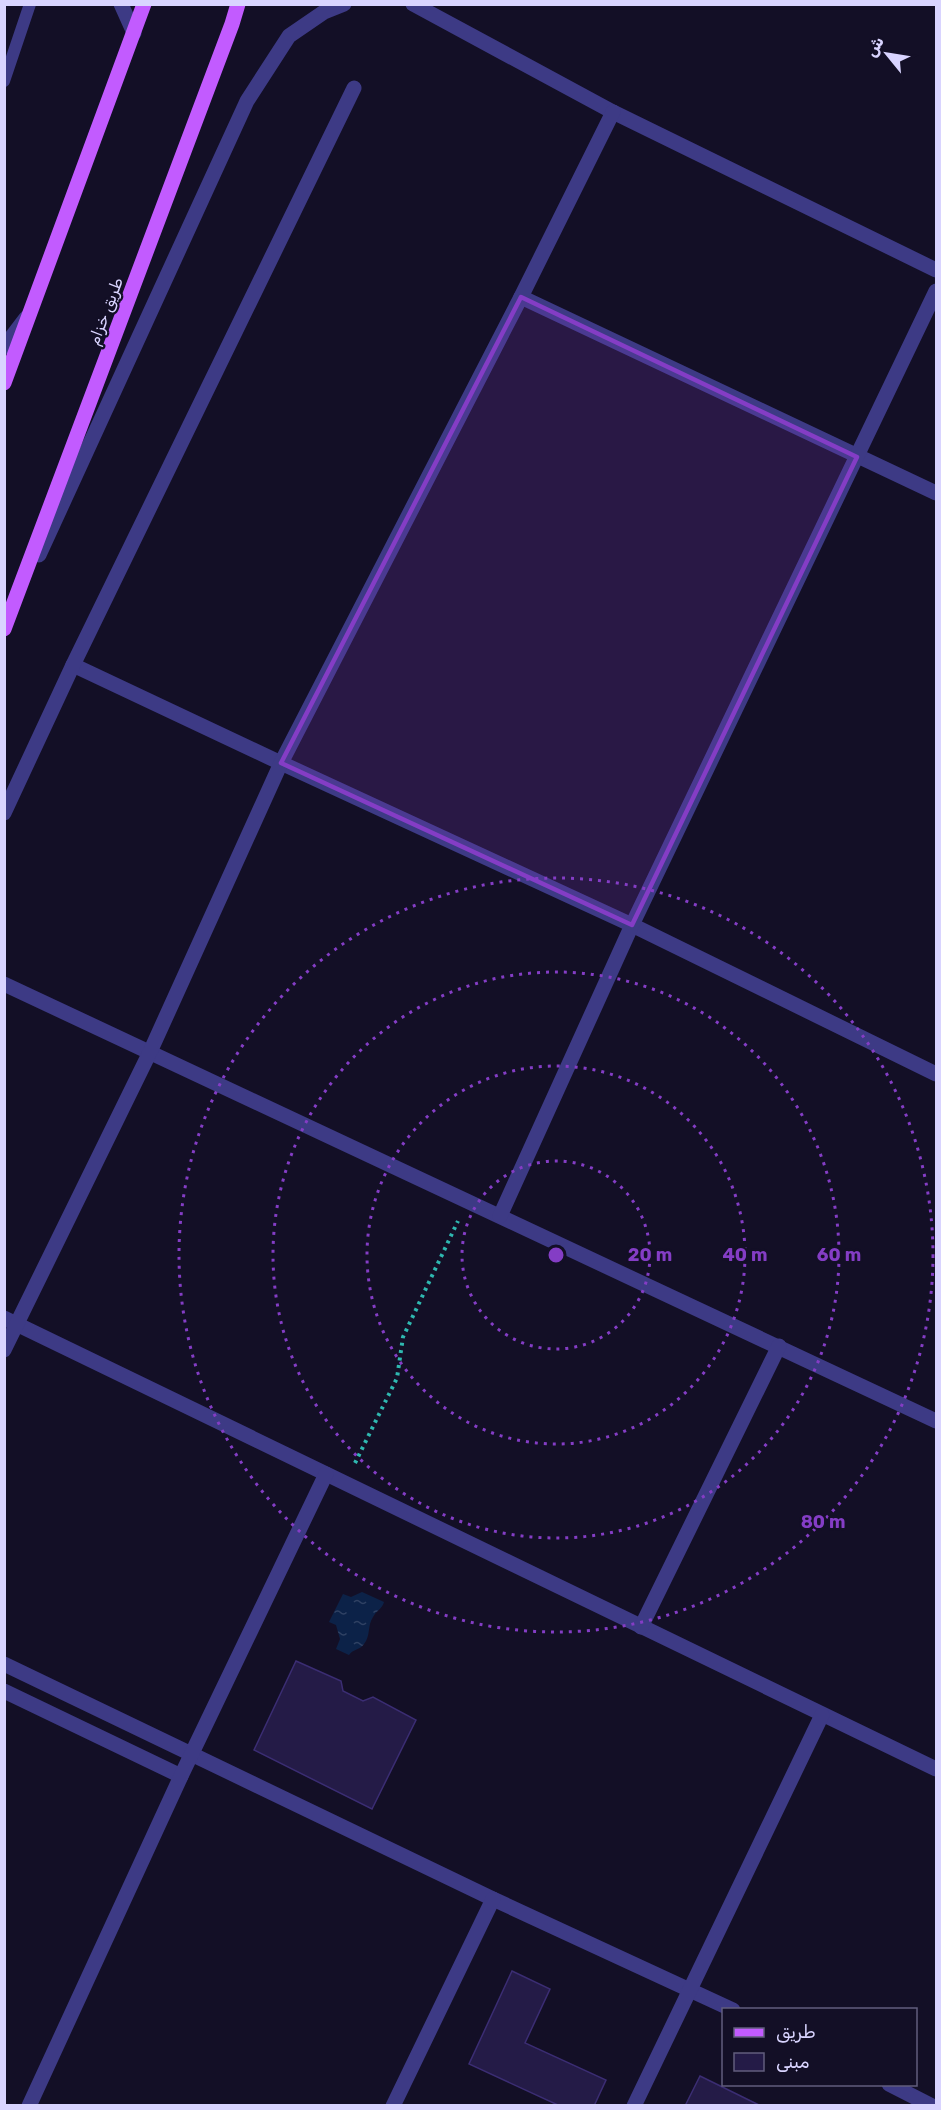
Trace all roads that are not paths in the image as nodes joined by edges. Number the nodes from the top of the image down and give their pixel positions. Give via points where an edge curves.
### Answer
1 (30, 4) edge
2 (121, 4) edge
3 (144, 4) edge
4 (238, 4) edge
5 (344, 4) edge
6 (413, 4) edge
7 (135, 33) junction
8 (4, 81) edge
9 (354, 88) dead end
10 (613, 112) junction
11 (936, 270) edge
12 (936, 291) edge
13 (521, 297) junction
14 (30, 314) junction
15 (4, 347) edge
16 (4, 383) edge
17 (857, 457) junction
18 (936, 493) edge
19 (6, 626) edge
20 (74, 665) junction
21 (281, 763) junction
22 (4, 813) edge
23 (632, 925) junction
24 (4, 984) edge
25 (150, 1052) junction
26 (936, 1074) edge
27 (500, 1216) junction
28 (10, 1321) edge
29 (779, 1346) junction
30 (4, 1350) edge
31 (936, 1421) edge
32 (326, 1474) junction
33 (640, 1627) junction
34 (4, 1664) edge
35 (4, 1691) edge
36 (822, 1715) junction
37 (192, 1755) junction
38 (936, 1769) edge
39 (181, 1776) junction
40 (493, 1899) junction
41 (689, 1988) junction
42 (729, 2008) edge
43 (891, 2086) edge
44 (29, 2106) edge
45 (393, 2106) edge
46 (634, 2106) edge
47 (933, 2106) edge

1 - 8 lane
2 - 7 street
3 - 7 main road
4 - 19 main road, طريق خزام
5 - 19 street via 324,12 290,36 247,101
6 - 10 street
7 - 14 main road
9 - 20 street
10 - 11 street
10 - 13 street
12 - 17 street
13 - 17 street
13 - 21 street
14 - 15 street
14 - 16 main road
17 - 18 street
17 - 23 street
20 - 21 street
20 - 22 street
21 - 23 street
21 - 25 street
23 - 26 street
23 - 27 street
24 - 25 street
25 - 27 street
25 - 28 street
27 - 29 street
28 - 30 street
28 - 32 street
29 - 31 street
29 - 33 street
32 - 33 street
32 - 37 street
33 - 36 street
34 - 37 street
35 - 39 street
36 - 38 street
36 - 41 street
37 - 39 street
37 - 40 street
39 - 44 street
40 - 41 street
40 - 45 street
41 - 42 street
41 - 46 street
43 - 47 street

